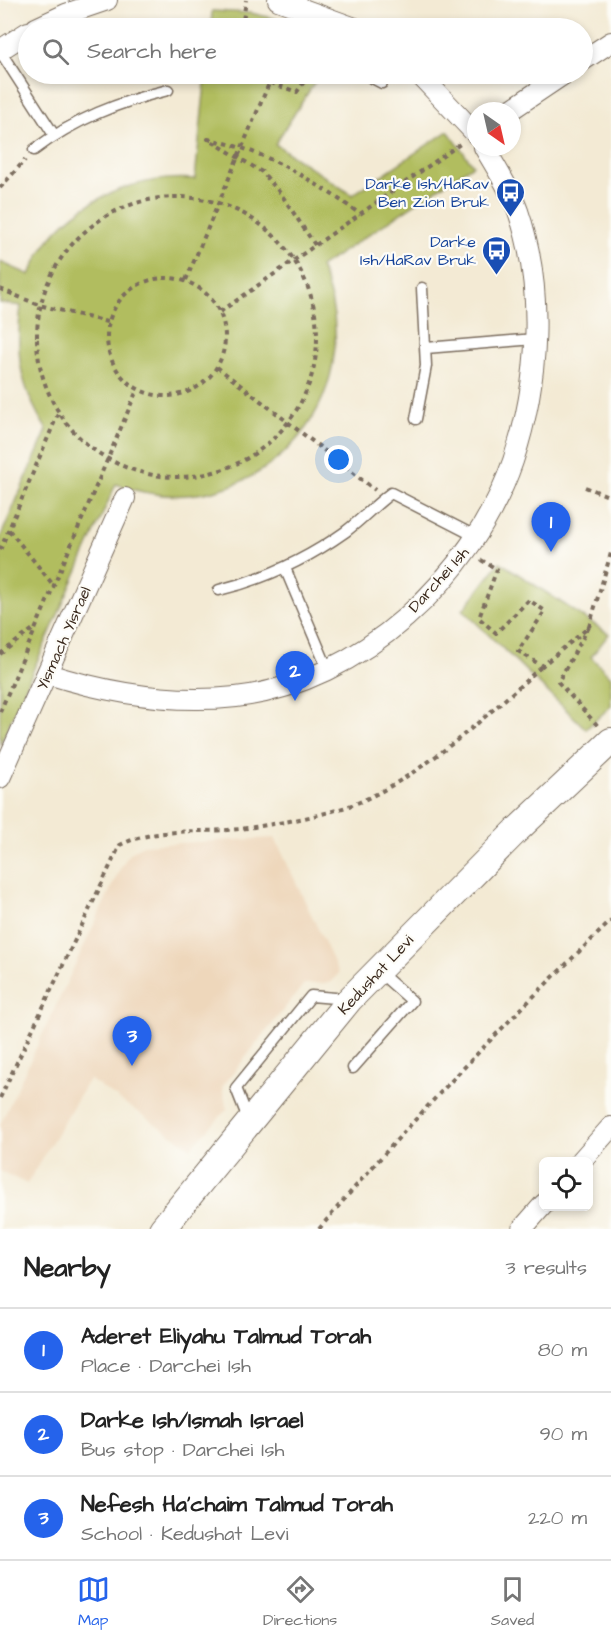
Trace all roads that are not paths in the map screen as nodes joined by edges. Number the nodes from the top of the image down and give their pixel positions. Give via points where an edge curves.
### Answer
1 (107, 0) edge
2 (278, 0) edge
3 (57, 18) edge
4 (328, 18) edge
5 (18, 38) edge
6 (611, 42) edge
7 (0, 50) edge
8 (593, 54) edge
9 (18, 78) edge
10 (22, 84) edge
11 (428, 84) edge
12 (549, 84) edge
13 (168, 90) dead end
14 (521, 103) edge
15 (467, 125) edge
16 (54, 135) junction
17 (34, 150) road end
18 (489, 156) edge
19 (422, 288) dead end
20 (535, 339) junction
21 (426, 348) junction
22 (416, 420) dead end
23 (125, 498) dead end
24 (470, 544) junction
25 (285, 568) junction
26 (219, 590) dead end
27 (328, 670) junction
28 (48, 674) junction
29 (607, 736) edge
30 (0, 778) edge
31 (378, 971) junction
32 (353, 1068) dead end
33 (611, 1127) edge
34 (584, 1157) edge
35 (539, 1209) edge
36 (162, 1229) edge
37 (522, 1229) edge

1 - 3 street
2 - 4 street
5 - 7 street
6 - 8 street
7 - 9 lane
10 - 16 lane
11 - 15 street
12 - 14 street
13 - 16 lane via 114,105
16 - 17 lane
18 - 20 street, Darchei Ish via 518,211 534,293
19 - 21 lane
20 - 21 lane
20 - 24 street, Darchei Ish via 524,422 512,463
21 - 22 lane
23 - 28 street, Yismach Yisrael
24 - 25 lane via 391,493 345,532
24 - 27 street, Darchei Ish via 429,594 392,628
25 - 26 lane
25 - 27 lane
27 - 28 street, Darchei Ish via 237,697 184,699 132,694
28 - 30 street, Yismach Yisrael
29 - 31 street, Kedushat Levi
31 - 32 lane via 412,1001
31 - 36 street, Kedushat Levi
33 - 34 street
35 - 37 street

